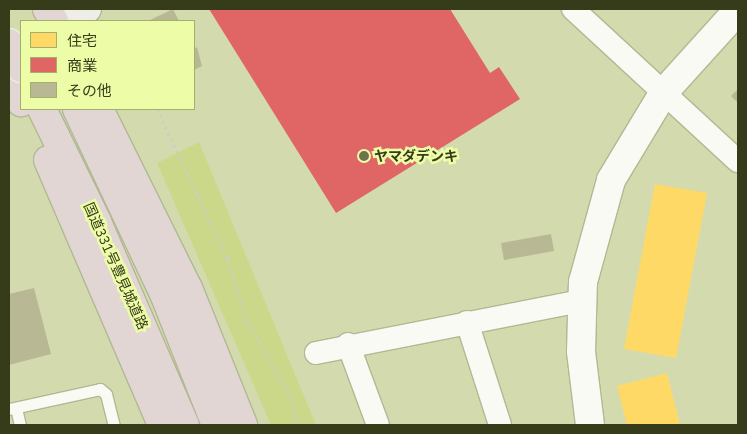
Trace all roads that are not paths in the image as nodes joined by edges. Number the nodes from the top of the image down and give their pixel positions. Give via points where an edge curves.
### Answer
1 (47, 9) edge
2 (87, 9) edge
3 (573, 9) edge
4 (738, 10) edge
5 (53, 20) edge
6 (64, 20) edge
7 (9, 43) edge
8 (20, 66) edge
9 (9, 76) edge
10 (664, 92) junction
11 (20, 100) edge
12 (25, 110) edge
13 (42, 110) edge
14 (77, 110) edge
15 (99, 110) edge
16 (738, 161) edge
17 (582, 301) junction
18 (125, 311) junction
19 (467, 322) junction
20 (348, 344) junction
21 (316, 353) dead end
22 (12, 408) edge
23 (20, 425) edge
24 (114, 425) edge
25 (162, 425) edge
26 (185, 425) edge
27 (216, 425) edge
28 (243, 425) edge
29 (378, 425) edge
30 (500, 425) edge
31 (590, 425) edge

1 - 5 highway
2 - 6 main road
3 - 10 street
4 - 10 street
7 - 8 highway, bridge
9 - 11 highway
10 - 16 street
10 - 17 street via 611,180 583,282
12 - 18 highway
13 - 18 highway, 国道331号豊見城道路
14 - 27 highway via 165,296
15 - 28 highway via 188,288
17 - 19 street
17 - 31 street via 581,352
18 - 25 highway
18 - 26 highway, 国道331号豊見城道路
19 - 20 street
19 - 30 street
20 - 21 street
20 - 29 street
22 - 23 lane
22 - 24 lane via 100,389 106,394

